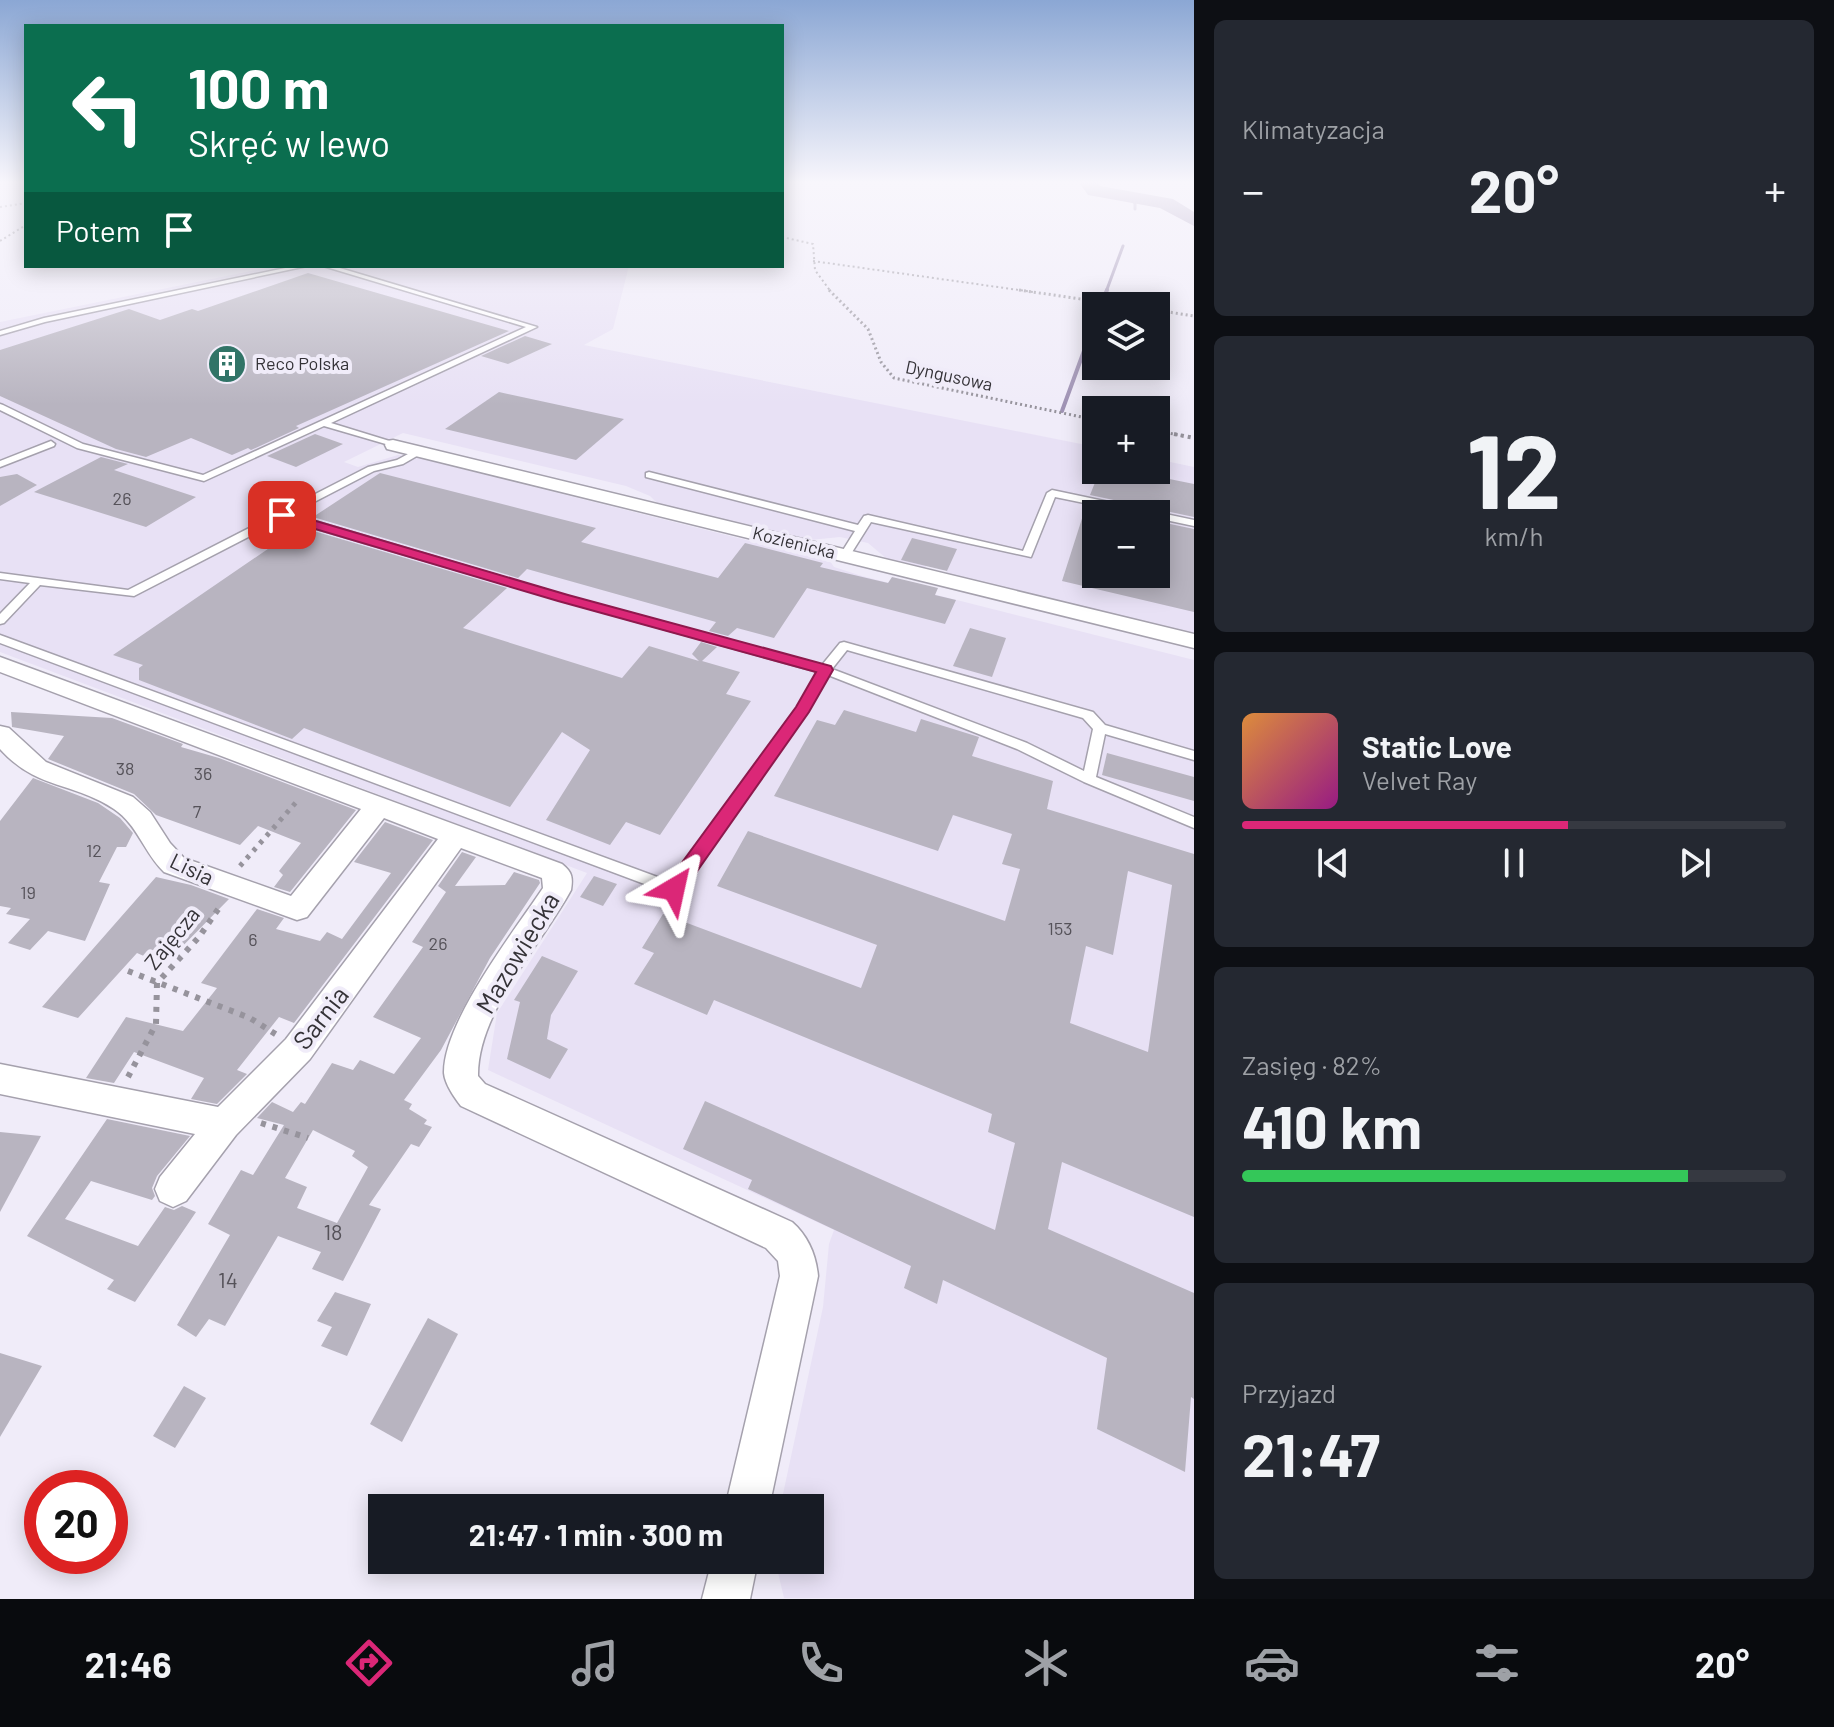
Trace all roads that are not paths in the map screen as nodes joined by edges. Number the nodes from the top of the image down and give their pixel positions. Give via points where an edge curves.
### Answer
1 (294, 268) edge
2 (333, 268) edge
3 (0, 333) edge
4 (0, 407) edge
5 (326, 424) junction
6 (51, 444) dead end
7 (393, 445) joint
8 (419, 451) junction
9 (0, 464) edge
10 (649, 475) dead end
11 (1086, 500) edge
12 (282, 515) junction
13 (1170, 518) edge
14 (1194, 523) edge
15 (860, 529) junction
16 (845, 555) junction
17 (0, 576) edge
18 (38, 581) junction
19 (0, 621) edge
20 (0, 639) edge
21 (1194, 641) edge
22 (0, 664) edge
23 (825, 670) junction
24 (1100, 728) junction
25 (0, 734) edge
26 (1194, 756) edge
27 (1089, 779) junction
28 (378, 807) junction
29 (1194, 823) edge
30 (455, 836) junction
31 (0, 1079) edge
32 (228, 1120) junction
33 (173, 1189) dead end
34 (750, 1494) edge
35 (732, 1574) edge
36 (726, 1599) edge

1 - 3 lane
2 - 5 lane via 533,327
4 - 5 lane via 80,446 204,478
5 - 7 lane
6 - 9 lane
7 - 8 street, Kozienicka
8 - 12 lane via 371,469
8 - 16 street, Kozienicka
10 - 15 lane
11 - 15 lane via 1052,493 1027,555 868,518
12 - 18 lane via 130,594
12 - 23 lane
13 - 14 lane
15 - 16 lane
16 - 21 street, Kozienicka
17 - 18 lane
18 - 19 lane
20 - 23 lane via 674,889 803,709
22 - 28 street, Mazowiecka
23 - 24 lane via 844,646 1088,715
23 - 27 lane via 1022,746
24 - 26 lane
24 - 27 lane
25 - 28 street, Lisia via 33,767 123,802 145,819 163,856 174,865 297,909
27 - 29 lane
28 - 30 street, Mazowiecka
30 - 32 street, Sarnia via 298,1049
30 - 34 street, Mazowiecka via 552,871 560,883 480,1012 463,1058 465,1087 779,1235 798,1260 799,1276
31 - 32 street
32 - 33 street, Sarnia
35 - 36 street

